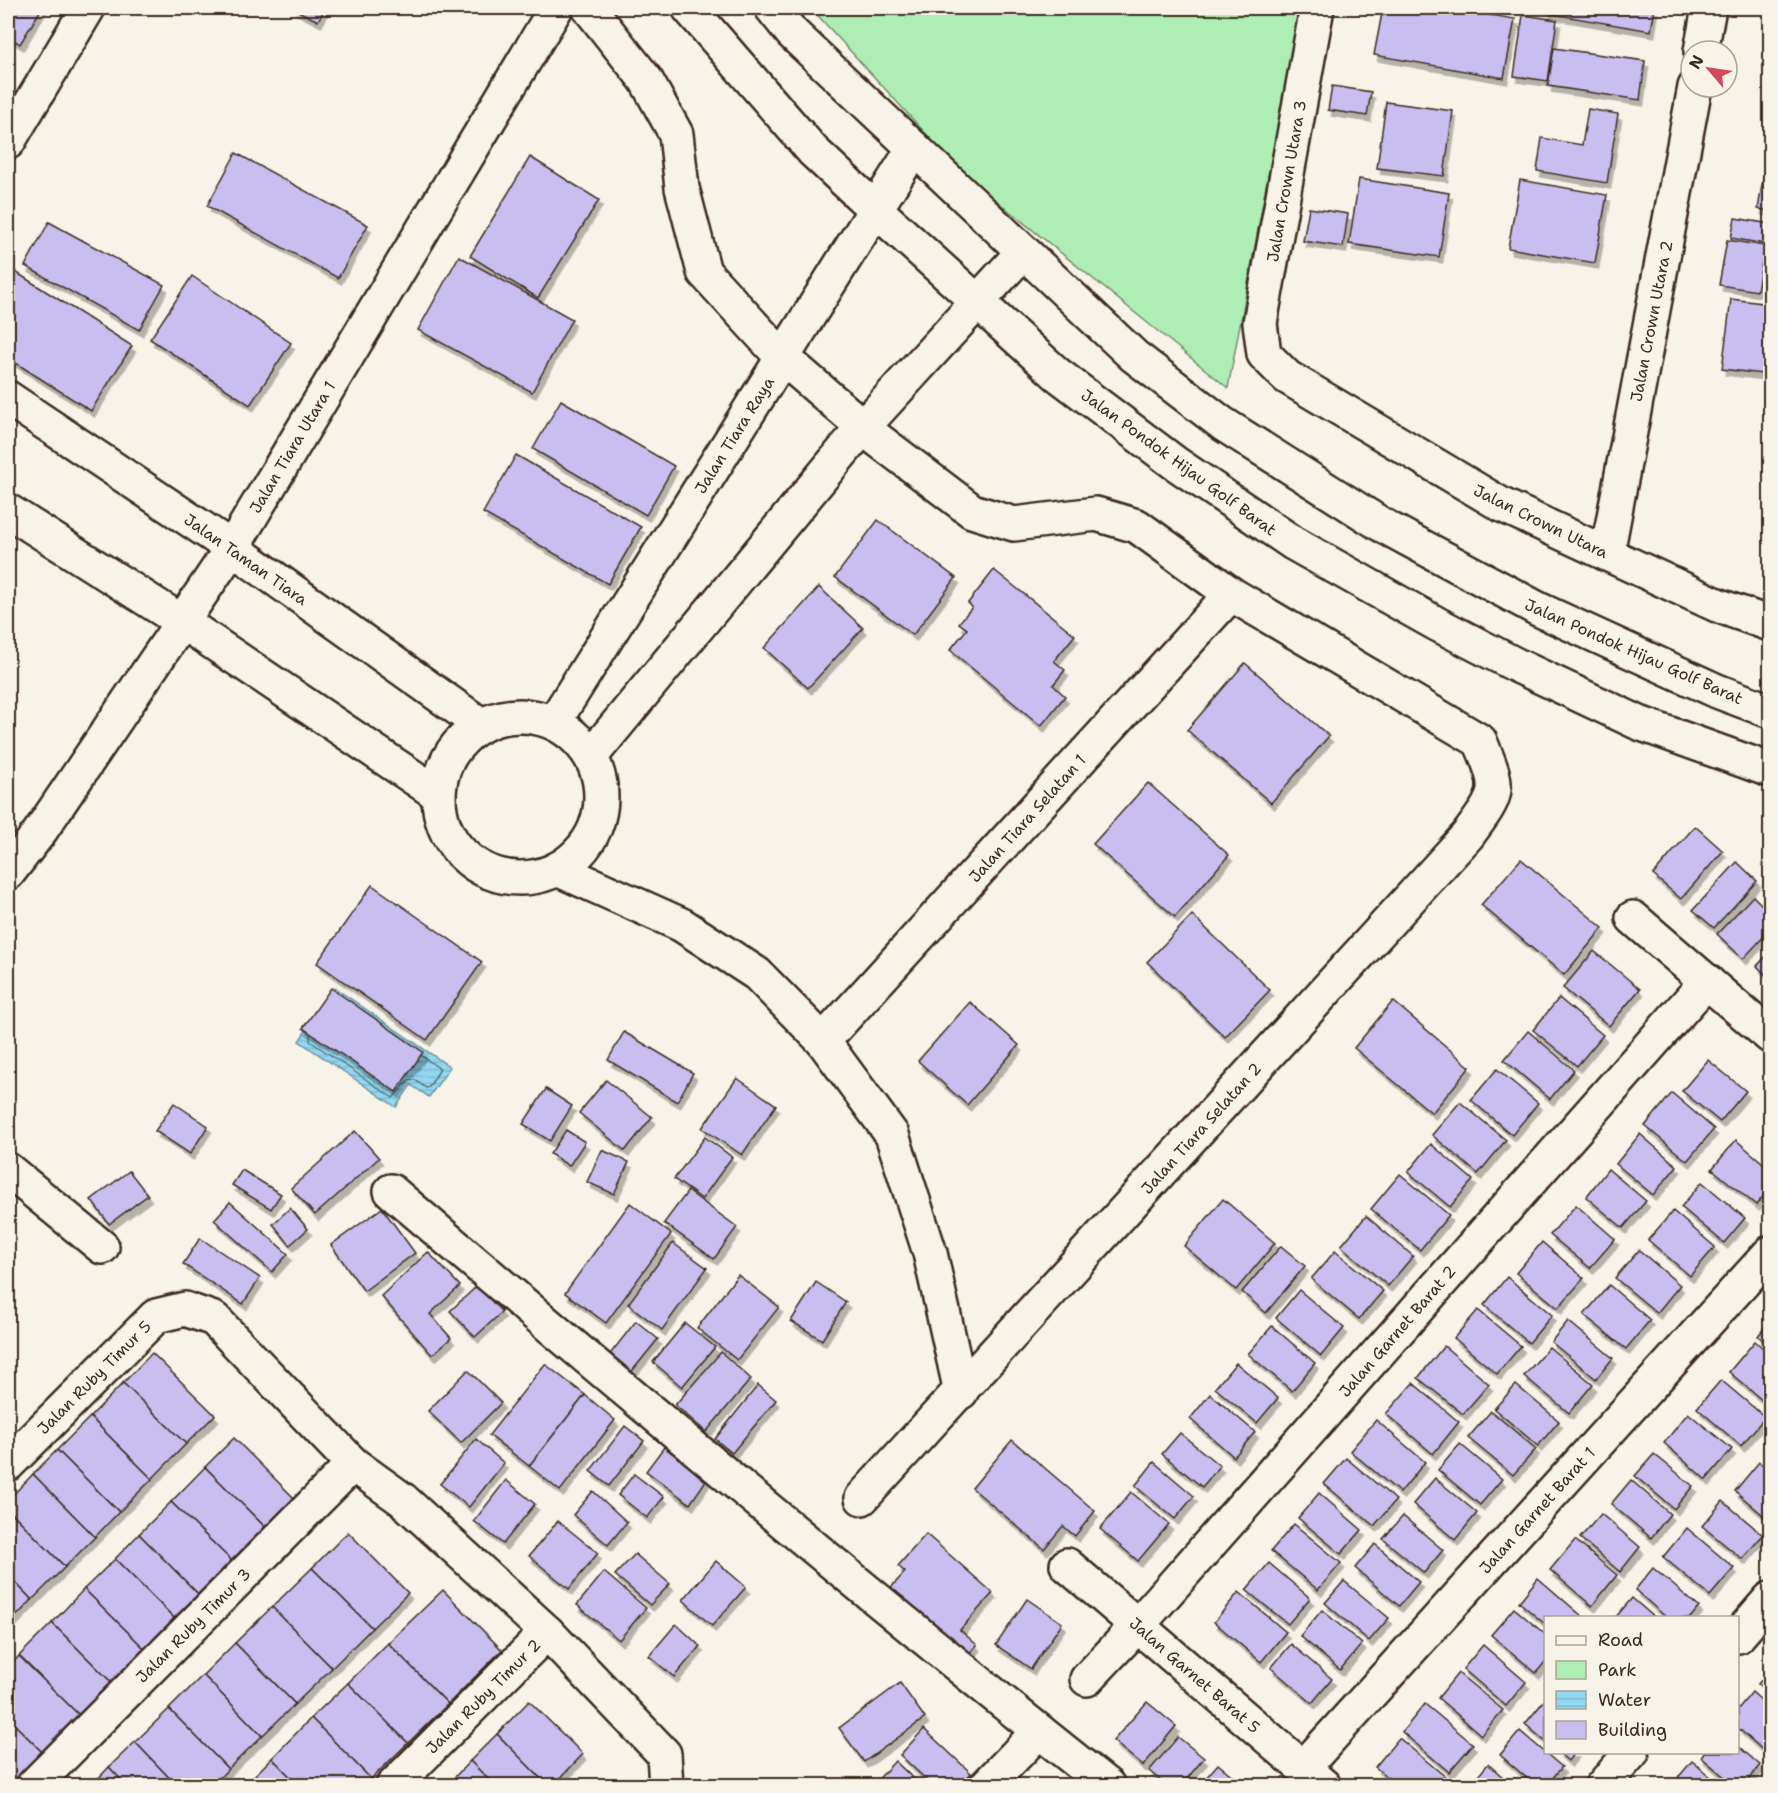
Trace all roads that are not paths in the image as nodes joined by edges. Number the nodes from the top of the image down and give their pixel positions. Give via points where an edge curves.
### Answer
1 (88, 8) edge
2 (556, 8) edge
3 (589, 8) edge
4 (689, 8) edge
5 (772, 8) edge
6 (1317, 8) edge
7 (1709, 8) edge
8 (1703, 39) edge
9 (1693, 99) edge
10 (8, 142) edge
11 (914, 148) junction
12 (875, 209) junction
13 (1023, 252) junction
14 (978, 304) junction
15 (1264, 354) joint
16 (782, 357) junction
17 (8, 398) edge
18 (863, 427) junction
19 (8, 511) edge
20 (232, 548) junction
21 (1607, 554) junction
22 (1231, 594) junction
23 (181, 621) junction
24 (1770, 624) edge
25 (1770, 711) edge
26 (554, 722) junction
27 (481, 725) junction
28 (591, 756) junction
29 (1770, 770) edge
30 (438, 794) junction
31 (557, 869) junction
32 (8, 873) edge
33 (1633, 918) dead end
34 (1707, 981) junction
35 (1770, 1036) edge
36 (823, 1041) junction
37 (8, 1170) edge
38 (391, 1191) dead end
39 (102, 1248) dead end
40 (1770, 1253) edge
41 (960, 1392) junction
42 (8, 1464) edge
43 (352, 1464) junction
44 (862, 1498) dead end
45 (1066, 1565) dead end
46 (1770, 1599) edge
47 (1137, 1626) junction
48 (547, 1632) junction
49 (1739, 1634) edge
50 (1087, 1679) dead end
51 (1039, 1731) junction
52 (1630, 1754) edge
53 (1313, 1777) edge
54 (33, 1785) edge
55 (393, 1785) edge
56 (666, 1785) edge
57 (986, 1785) edge
58 (1108, 1785) edge
59 (1602, 1785) edge

1 - 10 street
2 - 20 street, Jalan Tiara Utara 1
3 - 16 street via 646,80 676,134 682,188 704,272
4 - 12 street, Jalan Pondok Hijau Golf Barat via 813,151
5 - 11 street, Jalan Pondok Hijau Golf Barat via 792,33
6 - 15 street, Jalan Crown Utara 3 via 1260,323
7 - 8 street
9 - 21 street, Jalan Crown Utara 2
11 - 12 street, Jalan Tiara Raya
11 - 13 street, Jalan Pondok Hijau Golf Barat
12 - 14 street, Jalan Pondok Hijau Golf Barat
12 - 16 street, Jalan Tiara Raya
13 - 14 street
13 - 25 street, Jalan Pondok Hijau Golf Barat via 1134,356 1214,418 1382,525 1538,609 1717,691
14 - 18 street
14 - 29 street, Jalan Pondok Hijau Golf Barat via 1057,374 1175,463 1293,543 1518,666 1640,723
15 - 21 street, Jalan Crown Utara via 1287,377 1502,505
16 - 18 street
16 - 26 street, Jalan Tiara Raya
17 - 20 street, Jalan Taman Tiara
18 - 22 street via 972,511 1014,524 1096,514 1137,526
18 - 28 street
19 - 23 street
20 - 23 street, Jalan Tiara Utara 1
20 - 27 street, Jalan Taman Tiara
21 - 24 street, Jalan Crown Utara via 1717,605
22 - 36 street, Jalan Tiara Selatan 1
22 - 41 street, Jalan Tiara Selatan 2 via 1480,741 1494,774 1495,792 1468,835
23 - 30 street
23 - 32 street, Jalan Tiara Utara 1
26 - 27 street via 529,716 504,717
26 - 28 street via 575,736
27 - 30 street via 459,743 444,767
28 - 31 street via 599,779 601,804 595,829 579,853
30 - 31 street via 442,822 455,847 476,866 502,877 530,878
31 - 36 street via 682,925 757,974
33 - 34 street
34 - 35 street
34 - 47 street, Jalan Garnet Barat 2
36 - 41 street via 892,1135 930,1253
37 - 39 street
38 - 51 street via 615,1382
40 - 53 street, Jalan Garnet Barat 1
41 - 44 street, Jalan Tiara Selatan 2
42 - 43 street, Jalan Ruby Timur 5 via 156,1316 185,1309 214,1319
43 - 48 street via 403,1500
43 - 54 street, Jalan Ruby Timur 3
45 - 47 street, Jalan Garnet Barat 5
46 - 49 street
47 - 50 street, Jalan Garnet Barat 2
47 - 53 street, Jalan Garnet Barat 5
48 - 55 street, Jalan Ruby Timur 2
48 - 56 street via 664,1754
51 - 57 street
51 - 58 street
52 - 59 street

